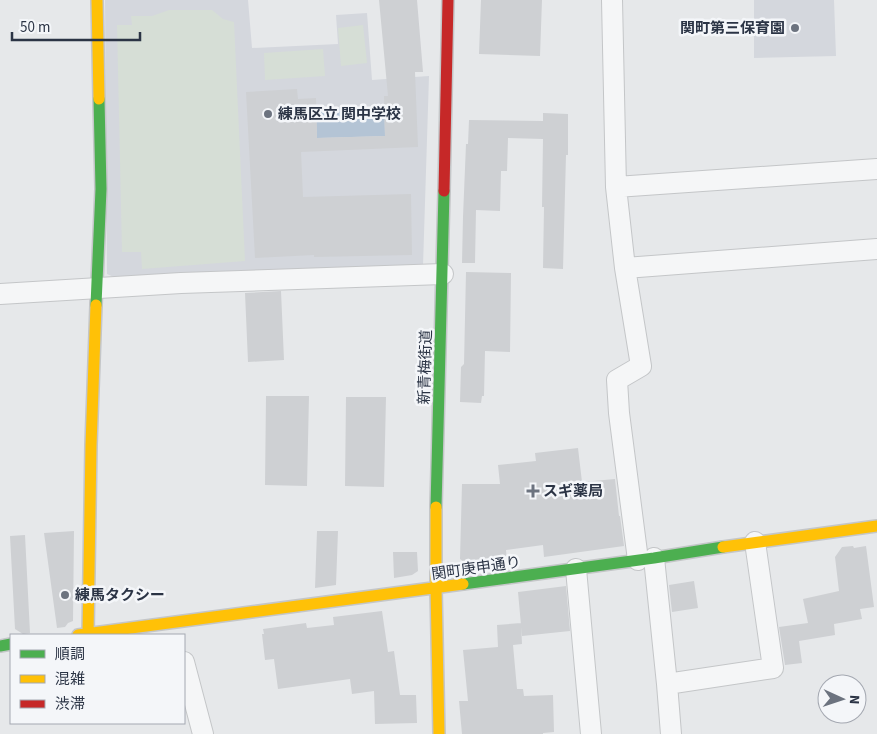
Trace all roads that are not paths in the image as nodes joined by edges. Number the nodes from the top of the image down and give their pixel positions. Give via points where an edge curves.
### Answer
1 (97, 0) edge
2 (448, 0) edge
3 (612, 0) edge
4 (877, 169) edge
5 (616, 187) junction
6 (877, 249) edge
7 (626, 268) junction
8 (443, 274) junction
9 (96, 288) junction
10 (0, 294) edge
11 (877, 526) edge
12 (755, 542) junction
13 (646, 559) junction
14 (576, 569) junction
15 (436, 588) junction
16 (175, 629) edge
17 (83, 634) edge
18 (98, 634) edge
19 (185, 666) edge
20 (667, 684) junction
21 (203, 734) edge
22 (439, 734) edge
23 (591, 734) edge
24 (671, 734) edge

1 - 9 street via 102,189
2 - 8 street, 新青梅街道
3 - 5 street
4 - 5 street
5 - 7 street
6 - 7 street
7 - 13 street via 640,366 617,380 619,413
8 - 9 street
8 - 15 street, 新青梅街道
9 - 10 street
9 - 17 street
11 - 12 street, 関町庚申通り
12 - 13 street, 関町庚申通り
12 - 20 street via 773,668
13 - 14 street, 関町庚申通り
13 - 20 street
14 - 15 street, 関町庚申通り
14 - 23 street
15 - 16 street, 関町庚申通り
15 - 22 street, 新青梅街道
16 - 18 street, 関町庚申通り
19 - 21 street
20 - 24 street

